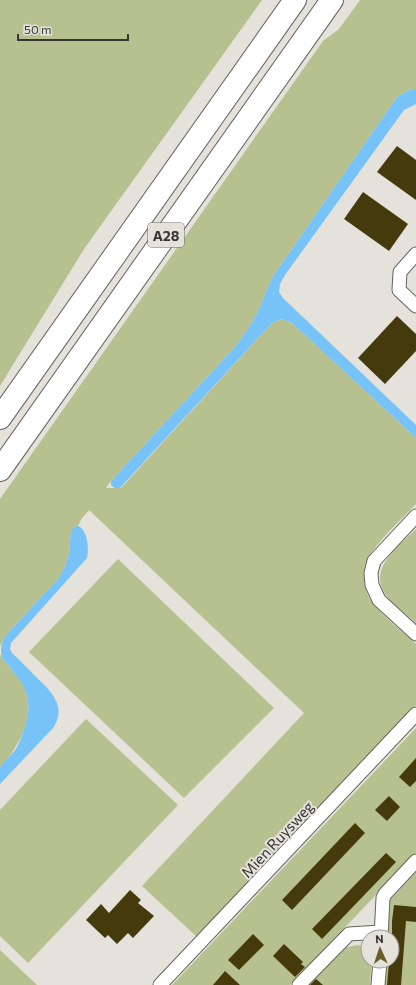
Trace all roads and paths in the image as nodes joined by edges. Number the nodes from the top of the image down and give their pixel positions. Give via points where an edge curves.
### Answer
1 (295, 0) edge
2 (332, 0) edge
3 (416, 254) edge
4 (416, 306) edge
5 (0, 418) edge
6 (0, 470) edge
7 (416, 516) edge
8 (416, 634) edge
9 (416, 714) edge
10 (416, 861) edge
11 (381, 929) edge
12 (360, 934) edge
13 (379, 969) edge
14 (160, 985) edge
15 (300, 985) edge
16 (378, 985) edge

1 - 5 highway, A28
2 - 6 highway, A28
3 - 4 street via 400,272 399,290
7 - 8 street via 374,561 371,573 372,584 379,600
9 - 14 street, Mien Ruysweg
10 - 11 street via 385,894
12 - 15 street via 349,934
13 - 16 street

